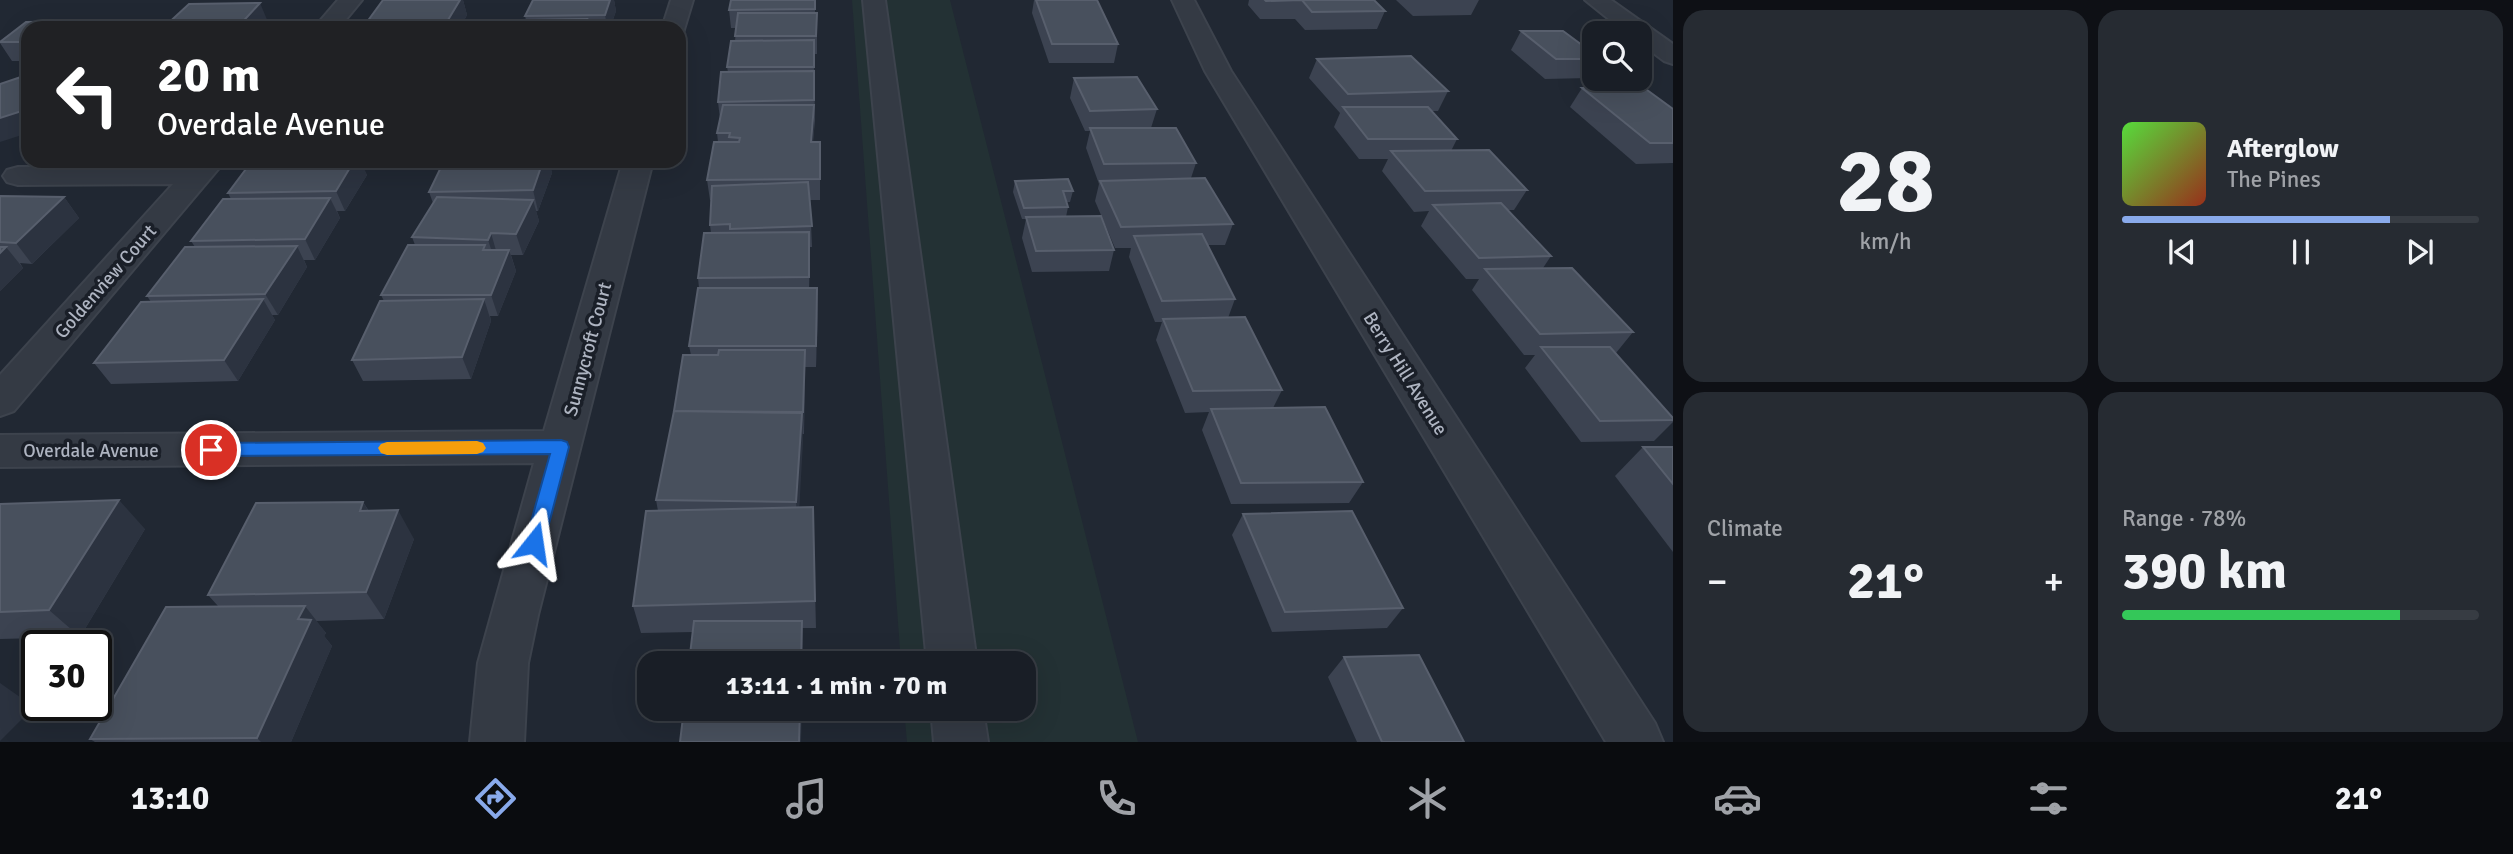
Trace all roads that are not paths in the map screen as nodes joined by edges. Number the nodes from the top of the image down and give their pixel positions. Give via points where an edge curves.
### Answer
1 (351, 0) edge
2 (682, 0) edge
3 (874, 0) edge
4 (1183, 0) edge
5 (1596, 0) edge
6 (332, 21) edge
7 (676, 21) edge
8 (1673, 56) edge
9 (204, 168) edge
10 (636, 168) edge
11 (18, 176) dead end
12 (0, 401) edge
13 (561, 447) junction
14 (0, 451) edge
15 (950, 651) edge
16 (958, 721) edge
17 (497, 742) edge
18 (961, 742) edge
19 (1636, 742) edge

1 - 6 street
2 - 7 street
3 - 15 street
4 - 19 street, Berry Hill Avenue via 1218,71
5 - 8 street
9 - 11 street
9 - 12 street, Goldenview Court
10 - 13 street, Sunnycroft Court
13 - 14 street, Overdale Avenue
13 - 17 street, Sunnycroft Court via 503,663
16 - 18 street

